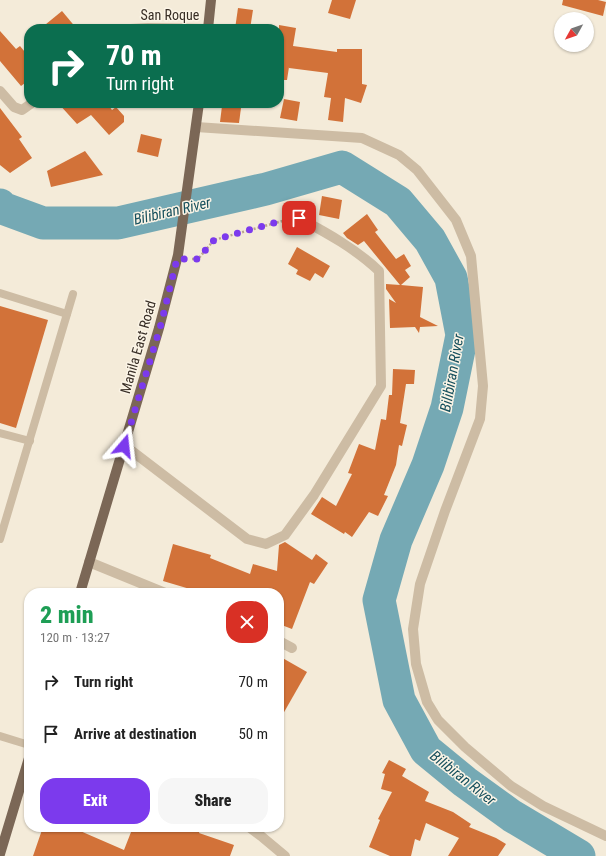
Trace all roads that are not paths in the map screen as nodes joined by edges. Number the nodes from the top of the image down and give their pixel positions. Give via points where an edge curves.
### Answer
1 (211, 0) edge
2 (209, 24) edge
3 (0, 91) edge
4 (25, 108) edge
5 (198, 108) edge
6 (196, 127) junction
7 (299, 218) road end
8 (0, 293) edge
9 (73, 294) dead end
10 (66, 314) junction
11 (0, 433) edge
12 (30, 441) junction
13 (124, 446) junction
14 (0, 539) edge
15 (89, 562) junction
16 (81, 588) edge
17 (153, 588) edge
18 (284, 644) edge
19 (292, 648) dead end
20 (0, 736) edge
21 (24, 743) edge
22 (24, 775) edge
23 (256, 832) edge
24 (606, 836) edge
25 (0, 854) edge
26 (284, 856) edge

1 - 2 main road
3 - 4 street via 14,107 22,110
5 - 6 main road, Manila East Road
6 - 13 main road, Manila East Road via 178,257 160,328
6 - 24 street via 362,138 399,155 417,170 456,220 471,256 483,386 480,419 420,584 413,629 416,664 426,702 438,720 465,747 511,786 543,806
7 - 13 street via 369,261 379,271 380,386 314,495 285,535 266,544 247,539
8 - 10 lane
9 - 10 lane
10 - 12 lane
11 - 12 lane
12 - 14 lane
13 - 15 main road, Manila East Road
15 - 16 main road, Manila East Road
15 - 17 street
18 - 19 street
20 - 21 lane
22 - 25 main road
23 - 26 street

